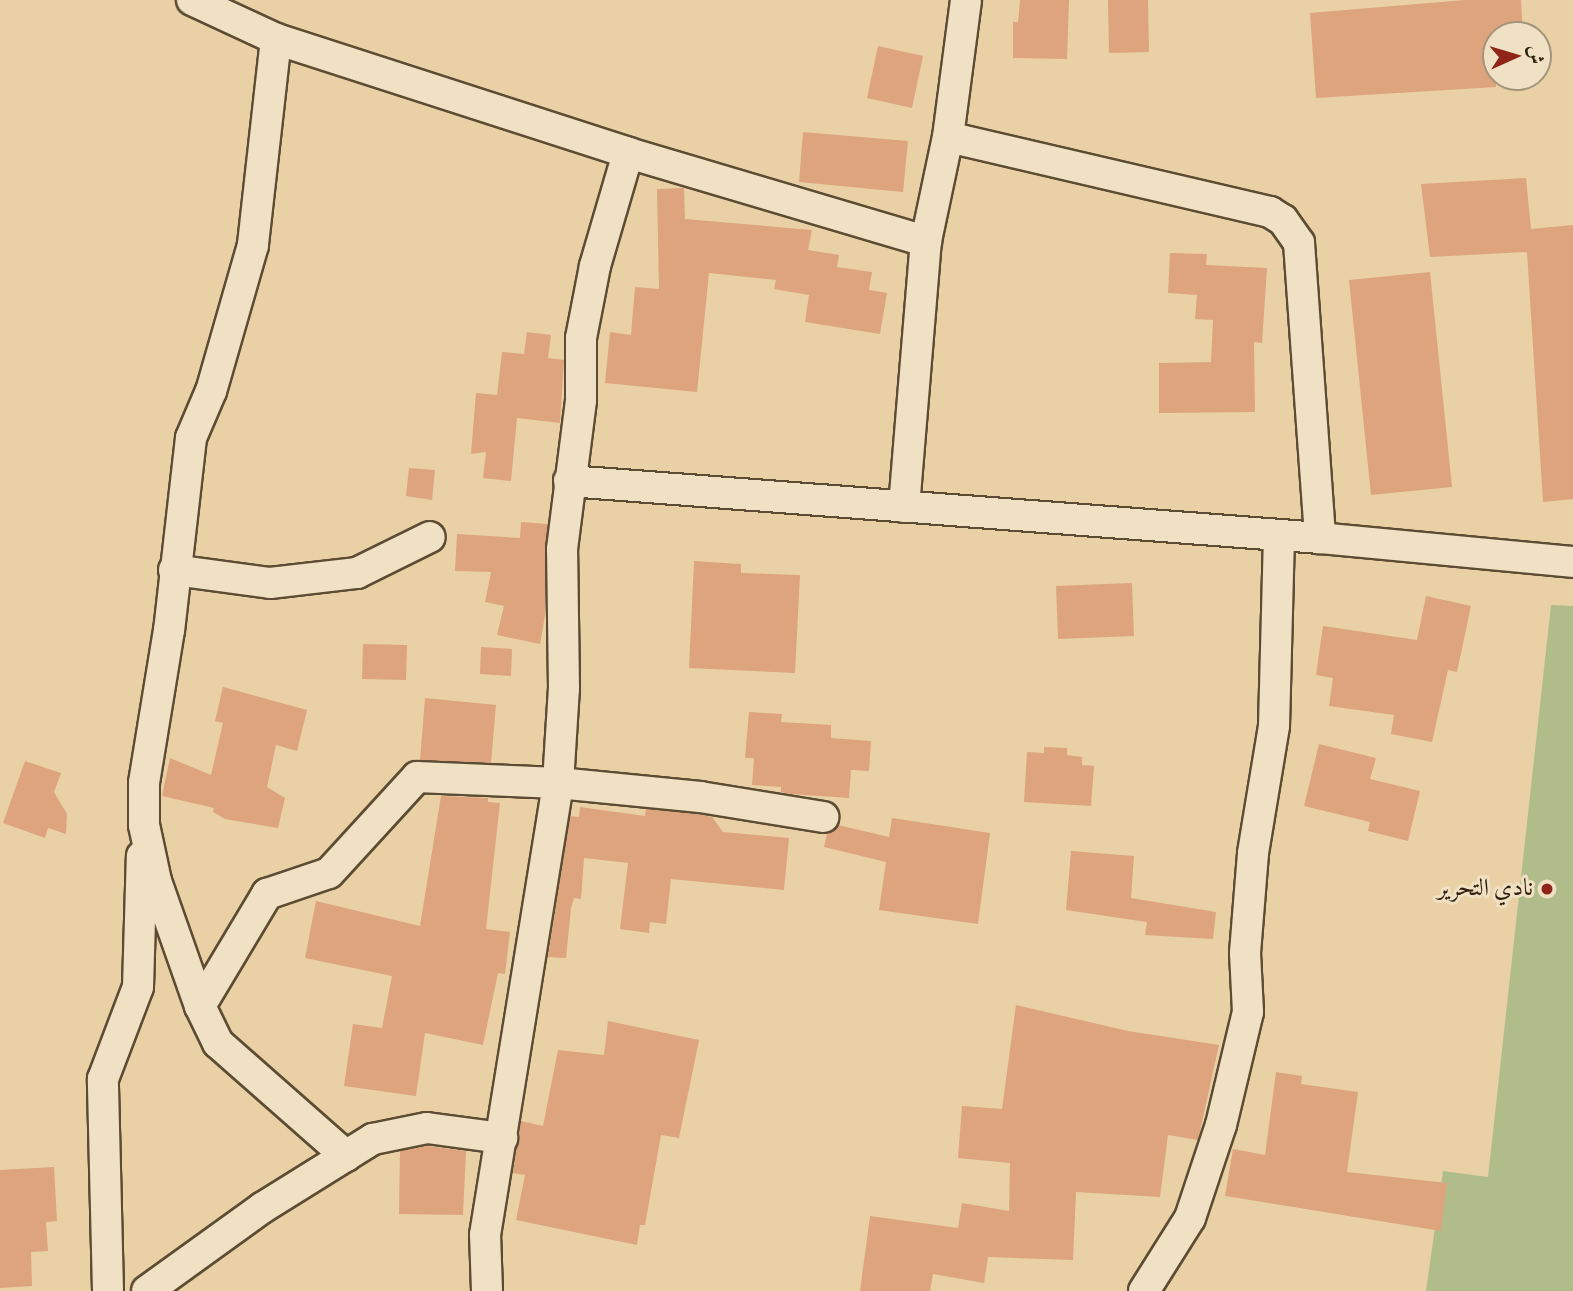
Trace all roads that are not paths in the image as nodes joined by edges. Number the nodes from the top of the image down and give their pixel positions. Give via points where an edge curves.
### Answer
1 (966, 0) edge
2 (209, 3) edge
3 (276, 39) junction
4 (948, 137) junction
5 (628, 153) junction
6 (926, 241) junction
7 (569, 481) junction
8 (904, 507) junction
9 (1279, 535) junction
10 (430, 537) dead end
11 (1320, 538) junction
12 (1573, 562) edge
13 (174, 570) junction
14 (558, 783) junction
15 (823, 817) dead end
16 (144, 825) junction
17 (200, 1006) junction
18 (502, 1138) junction
19 (346, 1156) junction
20 (108, 1291) edge
21 (147, 1291) edge
22 (487, 1291) edge
23 (1144, 1291) edge

1 - 4 street
2 - 3 street
3 - 5 street
3 - 13 street via 253,245 211,391 191,438
4 - 6 street
4 - 11 street via 1270,212 1283,220 1299,243
5 - 6 street
5 - 7 street via 595,266 581,338 581,401
6 - 8 street
7 - 8 street
7 - 14 street via 562,549 564,688
8 - 9 street
9 - 11 street
9 - 23 street via 1274,726 1252,853 1245,953 1248,1012 1221,1125 1190,1218
10 - 13 street via 357,573 270,583
11 - 12 street
13 - 16 street via 144,783
14 - 15 street via 700,797
14 - 17 street via 417,777 329,873 267,894
14 - 18 street
16 - 17 street via 156,881
16 - 20 street via 138,987 103,1079
17 - 19 street via 218,1043
18 - 19 street via 427,1128 401,1130 373,1139
18 - 22 street via 485,1235
19 - 21 street via 262,1208

